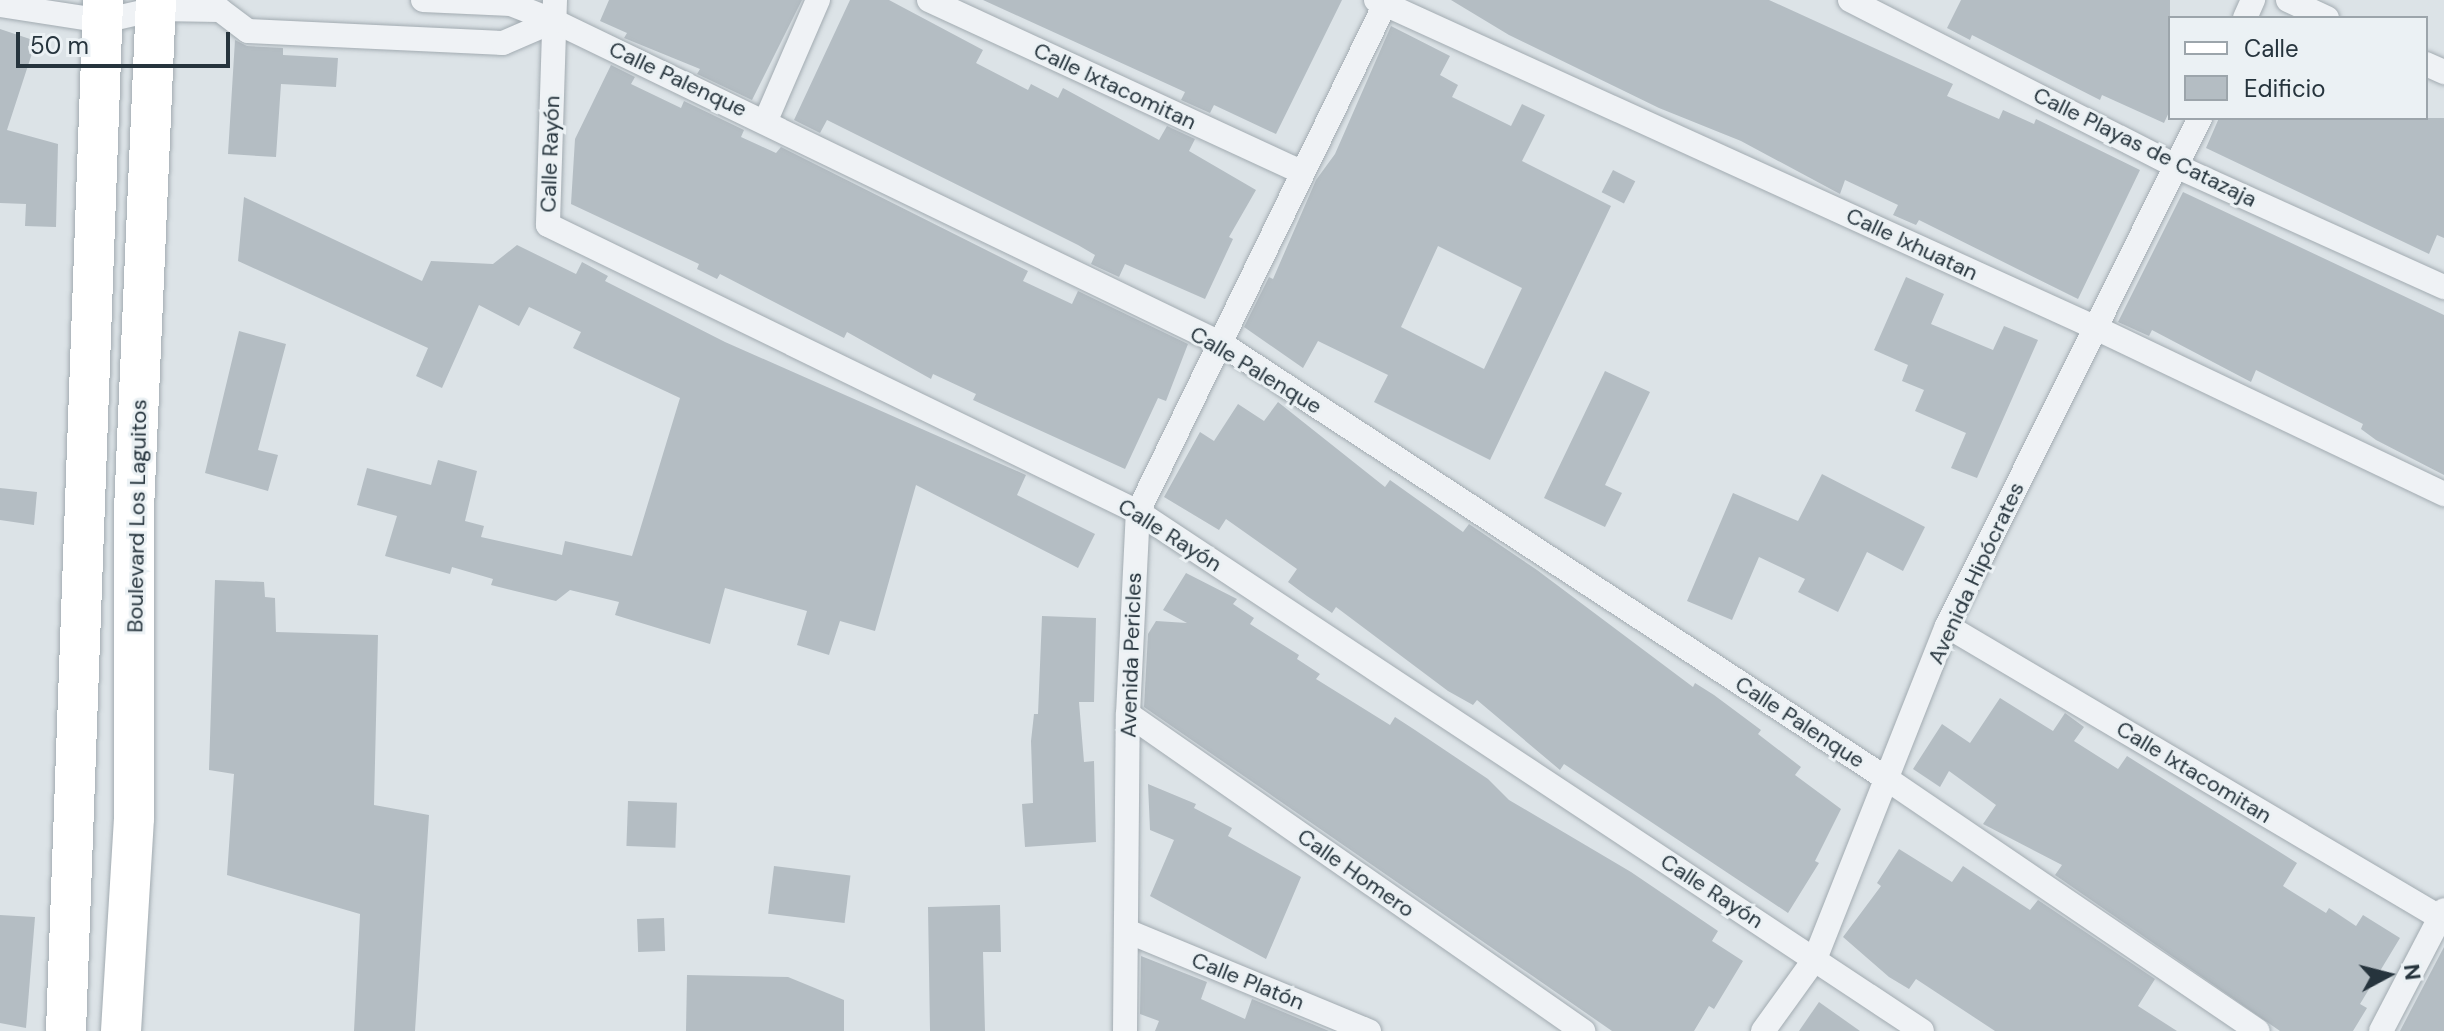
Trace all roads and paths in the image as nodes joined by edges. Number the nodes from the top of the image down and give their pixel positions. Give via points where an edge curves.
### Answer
1 (423, 0) edge
2 (818, 0) edge
3 (929, 0) edge
4 (1850, 0) edge
5 (2288, 0) edge
6 (1383, 1) edge
7 (156, 4) edge
8 (0, 5) edge
9 (229, 5) edge
10 (103, 10) edge
11 (555, 11) edge
12 (2323, 16) edge
13 (766, 120) junction
14 (2199, 120) edge
15 (2178, 167) junction
16 (1302, 172) junction
17 (2444, 287) edge
18 (2096, 328) junction
19 (1222, 344) junction
20 (2444, 494) edge
21 (1138, 512) junction
22 (1947, 626) junction
23 (1128, 714) junction
24 (1887, 779) junction
25 (2442, 914) edge
26 (1127, 931) junction
27 (1815, 959) junction
28 (66, 1031) edge
29 (121, 1031) edge
30 (1125, 1031) edge
31 (1369, 1031) edge
32 (1583, 1031) edge
33 (1763, 1031) edge
34 (1922, 1031) edge
35 (2258, 1031) edge
36 (2381, 1031) edge

1 - 11 street, Calle Palenque
2 - 13 street
3 - 16 street, Calle Ixtacomitan
4 - 15 street, Calle Playas de Catazaja
5 - 12 street
6 - 16 street, Avenida Pericles
6 - 18 street, Calle Ixhuatan
7 - 9 street
7 - 10 street
7 - 29 main road, Boulevard Los Laguitos via 134,510 134,818
8 - 10 street
9 - 11 street via 248,31 503,43
10 - 28 main road
11 - 13 street, Calle Palenque
11 - 21 street, Calle Rayón via 548,225
13 - 19 street, Calle Palenque
14 - 15 street, Avenida Hipócrates
15 - 17 street, Calle Playas de Catazaja
15 - 18 street, Avenida Hipócrates
16 - 19 street, Avenida Pericles
18 - 20 street, Calle Ixhuatan
18 - 22 street, Avenida Hipócrates
19 - 21 street, Avenida Pericles
19 - 24 street, Calle Palenque
21 - 23 street, Avenida Pericles
21 - 27 street, Calle Rayón
22 - 24 street, Avenida Hipócrates
22 - 25 street, Calle Ixtacomitan
23 - 26 street, Avenida Pericles
23 - 32 street, Calle Homero
24 - 27 street, Avenida Hipócrates
24 - 35 street, Calle Palenque
25 - 36 street
26 - 30 street, Avenida Pericles
26 - 31 street, Calle Platón
27 - 33 street, Avenida Hipócrates
27 - 34 street, Calle Rayón

